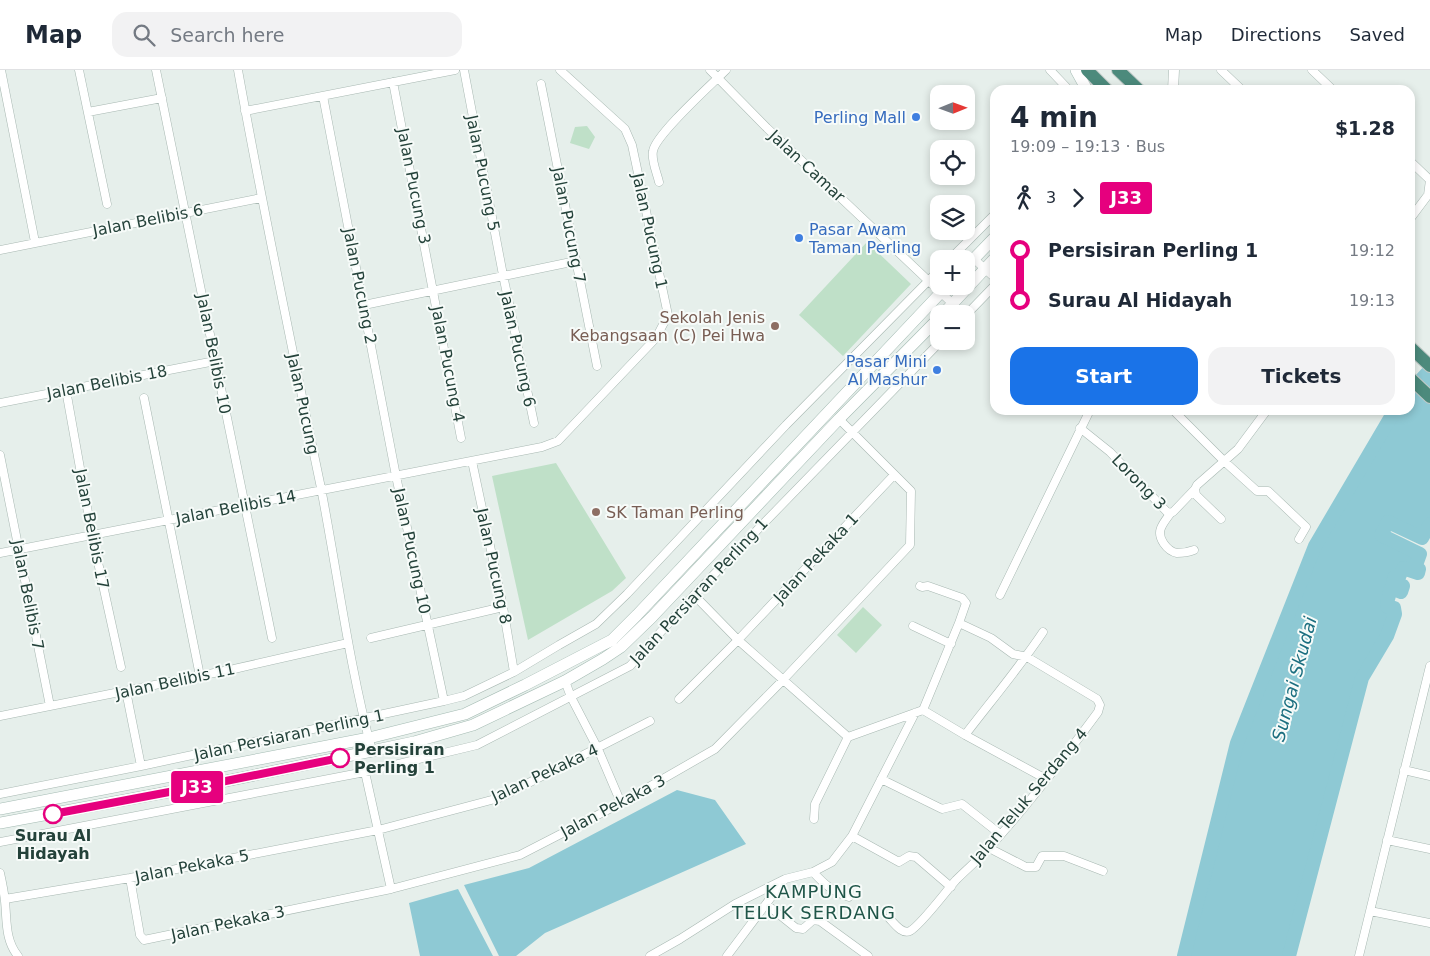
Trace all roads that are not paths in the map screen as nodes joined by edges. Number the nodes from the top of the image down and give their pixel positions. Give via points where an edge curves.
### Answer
1 (1, 70) edge
2 (79, 70) edge
3 (156, 70) edge
4 (238, 70) edge
5 (455, 70) edge
6 (464, 70) edge
7 (560, 70) edge
8 (710, 70) edge
9 (726, 70) edge
10 (1050, 70) edge
11 (1076, 70) edge
12 (1087, 70) edge
13 (1118, 70) edge
14 (1174, 70) edge
15 (1220, 70) edge
16 (1312, 70) edge
17 (718, 78) junction
18 (393, 82) junction
19 (541, 84) dead end
20 (1064, 85) edge
21 (1084, 85) edge
22 (1102, 85) edge
23 (1134, 85) edge
24 (1172, 85) edge
25 (1236, 85) edge
26 (1328, 85) edge
27 (323, 96) junction
28 (162, 98) junction
29 (245, 111) junction
30 (88, 112) junction
31 (644, 158) junction
32 (1415, 166) edge
33 (1430, 180) edge
34 (659, 182) dead end
35 (261, 198) junction
36 (107, 204) dead end
37 (1415, 212) edge
38 (185, 213) junction
39 (990, 219) edge
40 (35, 242) junction
41 (990, 242) edge
42 (0, 250) edge
43 (959, 250) edge
44 (975, 258) edge
45 (576, 261) junction
46 (990, 264) edge
47 (975, 265) edge
48 (985, 269) junction
49 (990, 274) edge
50 (503, 275) junction
51 (929, 280) joint
52 (990, 290) edge
53 (434, 291) junction
54 (938, 295) edge
55 (948, 295) edge
56 (953, 304) joint
57 (364, 305) junction
58 (975, 306) edge
59 (930, 327) edge
60 (932, 350) edge
61 (1415, 352) edge
62 (215, 360) junction
63 (597, 366) dead end
64 (1430, 366) edge
65 (1415, 383) edge
66 (66, 390) junction
67 (1430, 397) edge
68 (144, 398) dead end
69 (0, 404) edge
70 (1087, 415) edge
71 (1178, 415) edge
72 (1263, 415) edge
73 (839, 419) junction
74 (534, 422) dead end
75 (1080, 428) junction
76 (853, 433) junction
77 (462, 438) dead end
78 (0, 455) edge
79 (472, 461) junction
80 (1224, 462) junction
81 (894, 475) junction
82 (396, 476) junction
83 (1195, 490) junction
84 (321, 491) junction
85 (244, 506) junction
86 (1170, 514) junction
87 (1221, 519) dead end
88 (170, 520) junction
89 (92, 535) junction
90 (1299, 539) dead end
91 (18, 550) junction
92 (1194, 550) dead end
93 (0, 553) edge
94 (920, 586) dead end
95 (694, 594) junction
96 (1000, 595) dead end
97 (503, 608) junction
98 (959, 623) junction
99 (427, 625) junction
100 (913, 626) dead end
101 (1043, 632) dead end
102 (272, 638) dead end
103 (371, 638) dead end
104 (738, 640) junction
105 (348, 643) junction
106 (951, 644) junction
107 (1026, 657) junction
108 (1430, 666) edge
109 (121, 667) dead end
110 (514, 672) junction
111 (200, 676) junction
112 (783, 680) junction
113 (565, 681) junction
114 (126, 692) junction
115 (571, 697) junction
116 (679, 699) dead end
117 (444, 701) junction
118 (50, 706) junction
119 (919, 712) junction
120 (0, 716) edge
121 (364, 719) junction
122 (650, 722) dead end
123 (965, 736) junction
124 (848, 737) junction
125 (369, 738) junction
126 (598, 749) junction
127 (372, 751) junction
128 (141, 766) junction
129 (1404, 770) junction
130 (365, 772) junction
131 (1430, 776) edge
132 (881, 779) junction
133 (1046, 779) junction
134 (0, 794) edge
135 (621, 803) junction
136 (0, 809) edge
137 (814, 819) dead end
138 (0, 824) edge
139 (378, 830) junction
140 (1000, 834) junction
141 (852, 836) junction
142 (1387, 840) junction
143 (0, 842) edge
144 (988, 848) junction
145 (1430, 849) edge
146 (1103, 871) dead end
147 (813, 872) junction
148 (0, 873) edge
149 (130, 878) junction
150 (785, 879) junction
151 (951, 886) junction
152 (391, 889) junction
153 (849, 897) dead end
154 (5, 899) junction
155 (766, 904) junction
156 (1370, 911) junction
157 (889, 918) dead end
158 (1430, 923) edge
159 (18, 956) edge
160 (650, 956) edge
161 (727, 956) edge
162 (868, 956) edge
163 (1359, 956) edge

1 - 40 street
2 - 30 street
3 - 28 street, Jalan Belibis 10
4 - 29 street, Jalan Pucung
5 - 18 street
6 - 50 street, Jalan Pucung 5
7 - 31 street, Jalan Pucung 1 via 625,129 632,145
8 - 17 street, Jalan Camar
9 - 17 street
10 - 20 street
11 - 21 main road
12 - 22 highway
13 - 23 highway
14 - 24 street
15 - 25 street
16 - 26 street
17 - 31 street via 662,134
17 - 51 street, Jalan Camar via 766,128
18 - 27 street
18 - 53 street, Jalan Pucung 3
19 - 45 street, Jalan Pucung 7
27 - 29 street
27 - 57 street, Jalan Pucung 2
28 - 30 street
28 - 38 street, Jalan Belibis 10
29 - 35 street, Jalan Pucung
30 - 36 street
31 - 34 street
31 - 79 street, Jalan Pucung 1 via 668,315 656,338 558,441
32 - 33 street
33 - 37 street via 1428,195
35 - 38 street, Jalan Belibis 6
35 - 84 street, Jalan Pucung
38 - 40 street, Jalan Belibis 6
38 - 62 street, Jalan Belibis 10
39 - 43 street
40 - 42 street, Jalan Belibis 6
41 - 44 main road
45 - 50 street
45 - 63 street, Jalan Pucung 7
46 - 48 main road
47 - 48 street
48 - 49 street
48 - 56 main road
50 - 53 street
50 - 74 street, Jalan Pucung 6
51 - 110 street via 596,624
52 - 58 street
53 - 57 street
53 - 77 street, Jalan Pucung 4
54 - 125 main road via 612,640 465,714
55 - 56 street, Jalan Camar
57 - 82 street, Jalan Pucung 2
59 - 73 main road
60 - 76 street
61 - 64 highway
62 - 66 street, Jalan Belibis 18
62 - 85 street, Jalan Belibis 10
65 - 67 highway
66 - 69 street, Jalan Belibis 18
66 - 89 street, Jalan Belibis 17
68 - 88 street
70 - 75 street
71 - 80 street
72 - 80 street, Lorong 3
73 - 76 street, Jalan Pekaka 3
73 - 113 main road via 621,647
75 - 86 street, Lorong 3 via 1110,452
75 - 96 street
76 - 81 street, Jalan Pekaka 3
76 - 95 street, Jalan Persiaran Perling 1
78 - 91 street, Jalan Belibis 7
79 - 82 street, Jalan Belibis 14
79 - 97 street, Jalan Pucung 8
80 - 83 street, Lorong 3 via 1197,484
80 - 90 street via 1257,491 1268,491 1306,527
81 - 104 street, Jalan Pekaka 1
81 - 112 street, Jalan Pekaka 3 via 910,491 910,545
82 - 84 street, Jalan Belibis 14
82 - 99 street, Jalan Pucung 10
83 - 86 street, Lorong 3
83 - 87 street via 1196,495
84 - 85 street, Jalan Belibis 14
84 - 105 street, Jalan Pucung
85 - 88 street, Jalan Belibis 14
85 - 102 street, Jalan Belibis 10
86 - 92 street via 1160,529 1165,546 1178,553
88 - 89 street, Jalan Belibis 14
88 - 111 street
89 - 91 street, Jalan Belibis 14
89 - 109 street, Jalan Belibis 17
91 - 93 street, Jalan Belibis 14
91 - 118 street, Jalan Belibis 7
94 - 98 street via 964,600 966,607
95 - 104 street
95 - 115 street, Jalan Persiaran Perling 1 via 630,666
97 - 99 street
97 - 110 street, Jalan Pucung 8
98 - 106 street
98 - 107 street via 991,638 1013,654
99 - 103 street
99 - 117 street, Jalan Pucung 10
100 - 106 street
101 - 107 street
104 - 112 street
104 - 116 street, Jalan Pekaka 1
105 - 111 street, Jalan Belibis 11
105 - 121 street, Jalan Pucung
106 - 119 street
107 - 123 street
107 - 133 street, Jalan Teluk Serdang 4 via 1097,699 1100,706
108 - 129 street
110 - 117 street, Jalan Persiaran Perling 1 via 464,696
111 - 114 street, Jalan Belibis 11
112 - 124 street
112 - 135 street, Jalan Pekaka 3 via 715,749
113 - 115 street
113 - 127 main road via 473,725
114 - 118 street, Jalan Belibis 11
114 - 128 street
115 - 126 street
115 - 130 street, Jalan Persiaran Perling 1 via 477,745
117 - 121 street, Jalan Persiaran Perling 1
118 - 120 street, Jalan Belibis 11
119 - 123 street
119 - 124 street
119 - 132 street
121 - 125 street, Jalan Pucung
121 - 128 street, Jalan Persiaran Perling 1
122 - 126 street, Jalan Pekaka 4
123 - 133 street
124 - 137 street via 815,804
125 - 127 street, Jalan Pucung
125 - 136 main road
126 - 135 street
126 - 139 street, Jalan Pekaka 4 via 499,798
127 - 138 main road
128 - 134 street, Jalan Persiaran Perling 1
129 - 131 street
129 - 142 street
130 - 139 street
130 - 143 street, Jalan Persiaran Perling 1
132 - 140 street via 942,809 962,804
132 - 141 street
133 - 140 street, Jalan Teluk Serdang 4
135 - 152 street, Jalan Pekaka 3 via 520,855
139 - 149 street, Jalan Pekaka 5
139 - 152 street
140 - 144 street, Jalan Teluk Serdang 4
141 - 147 street via 832,862
141 - 151 street via 899,862 908,856 916,857
142 - 145 street
142 - 156 street
144 - 146 street via 1026,867 1036,867 1042,856 1064,856
144 - 151 street, Jalan Teluk Serdang 4
147 - 150 street
147 - 153 street via 826,886
148 - 154 street
149 - 152 street, Jalan Pekaka 3 via 140,935 144,940
149 - 154 street, Jalan Pekaka 5
150 - 155 street
150 - 160 street via 735,904
151 - 157 street, Jalan Teluk Serdang 4 via 910,931 901,931
154 - 159 street via 8,938
155 - 161 street
155 - 162 street via 796,928 803,929 813,920 820,921
156 - 158 street
156 - 163 street

